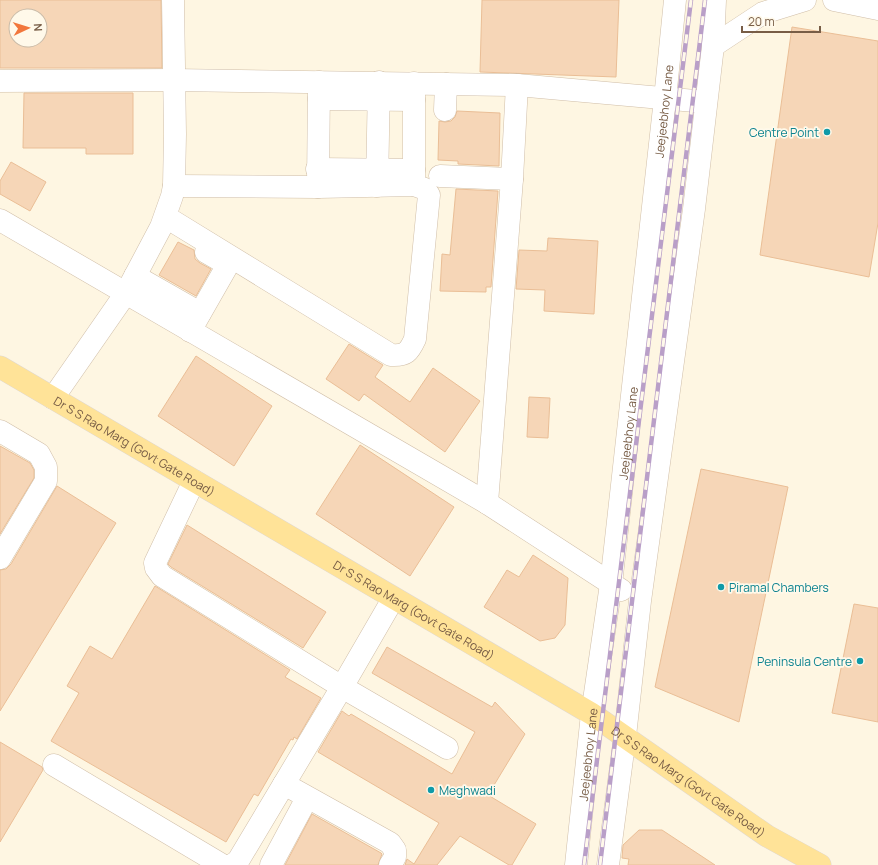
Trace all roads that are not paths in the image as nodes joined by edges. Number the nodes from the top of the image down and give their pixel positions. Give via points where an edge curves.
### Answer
1 (174, 0) edge
2 (674, 0) edge
3 (715, 0) edge
4 (805, 0) edge
5 (834, 0) edge
6 (878, 9) edge
7 (713, 46) junction
8 (174, 80) junction
9 (0, 81) edge
10 (446, 84) junction
11 (517, 85) junction
12 (319, 90) junction
13 (379, 91) junction
14 (414, 91) junction
15 (665, 99) junction
16 (706, 102) junction
17 (446, 110) dead end
18 (440, 176) dead end
19 (318, 178) junction
20 (377, 178) junction
21 (414, 178) junction
22 (512, 179) junction
23 (174, 186) junction
24 (0, 220) edge
25 (163, 222) junction
26 (130, 285) junction
27 (196, 322) junction
28 (0, 367) edge
29 (53, 398) junction
30 (0, 431) edge
31 (194, 481) junction
32 (487, 503) junction
33 (0, 558) edge
34 (611, 584) junction
35 (393, 599) junction
36 (640, 600) junction
37 (342, 687) junction
38 (592, 714) junction
39 (625, 736) junction
40 (447, 748) dead end
41 (54, 765) dead end
42 (284, 784) junction
43 (307, 798) junction
44 (222, 865) edge
45 (232, 865) edge
46 (271, 865) edge
47 (390, 865) edge
48 (576, 865) edge
49 (608, 865) edge
50 (820, 865) edge

1 - 8 street
2 - 15 street, Jeejeebhoy Lane
3 - 7 street
4 - 7 street via 763,13
5 - 6 street
7 - 16 street
8 - 9 street
8 - 12 street
8 - 23 street
10 - 11 street
10 - 14 street
10 - 17 street
11 - 15 street
11 - 22 street
12 - 13 street
12 - 19 street
13 - 14 street
13 - 20 street
14 - 21 street
15 - 16 street
15 - 34 street, Jeejeebhoy Lane
16 - 36 street via 694,209
18 - 22 street
19 - 20 street
19 - 23 street
20 - 21 street
21 - 25 street via 428,195 415,339 410,350 400,356 391,355
22 - 32 street
23 - 25 street
24 - 26 street
25 - 26 street
25 - 27 street via 226,265
26 - 27 street
26 - 29 street
27 - 32 street
28 - 29 main road, Dr S S Rao Marg (Govt Gate Road)
29 - 31 main road, Dr S S Rao Marg (Govt Gate Road)
30 - 33 street via 39,454 46,467 46,481
31 - 35 main road, Dr S S Rao Marg (Govt Gate Road)
31 - 37 street via 155,563 156,568 162,576
32 - 34 street
34 - 36 street
34 - 38 street, Jeejeebhoy Lane
35 - 37 street
35 - 38 main road, Dr S S Rao Marg (Govt Gate Road)
36 - 39 street
37 - 40 street
37 - 42 street
38 - 39 main road, Dr S S Rao Marg (Govt Gate Road)
38 - 48 street, Jeejeebhoy Lane
39 - 49 street
39 - 50 main road, Dr S S Rao Marg (Govt Gate Road) via 767,836
41 - 44 street
42 - 43 street
42 - 45 street via 238,861
43 - 46 street
43 - 47 street via 390,843 395,850 395,857

